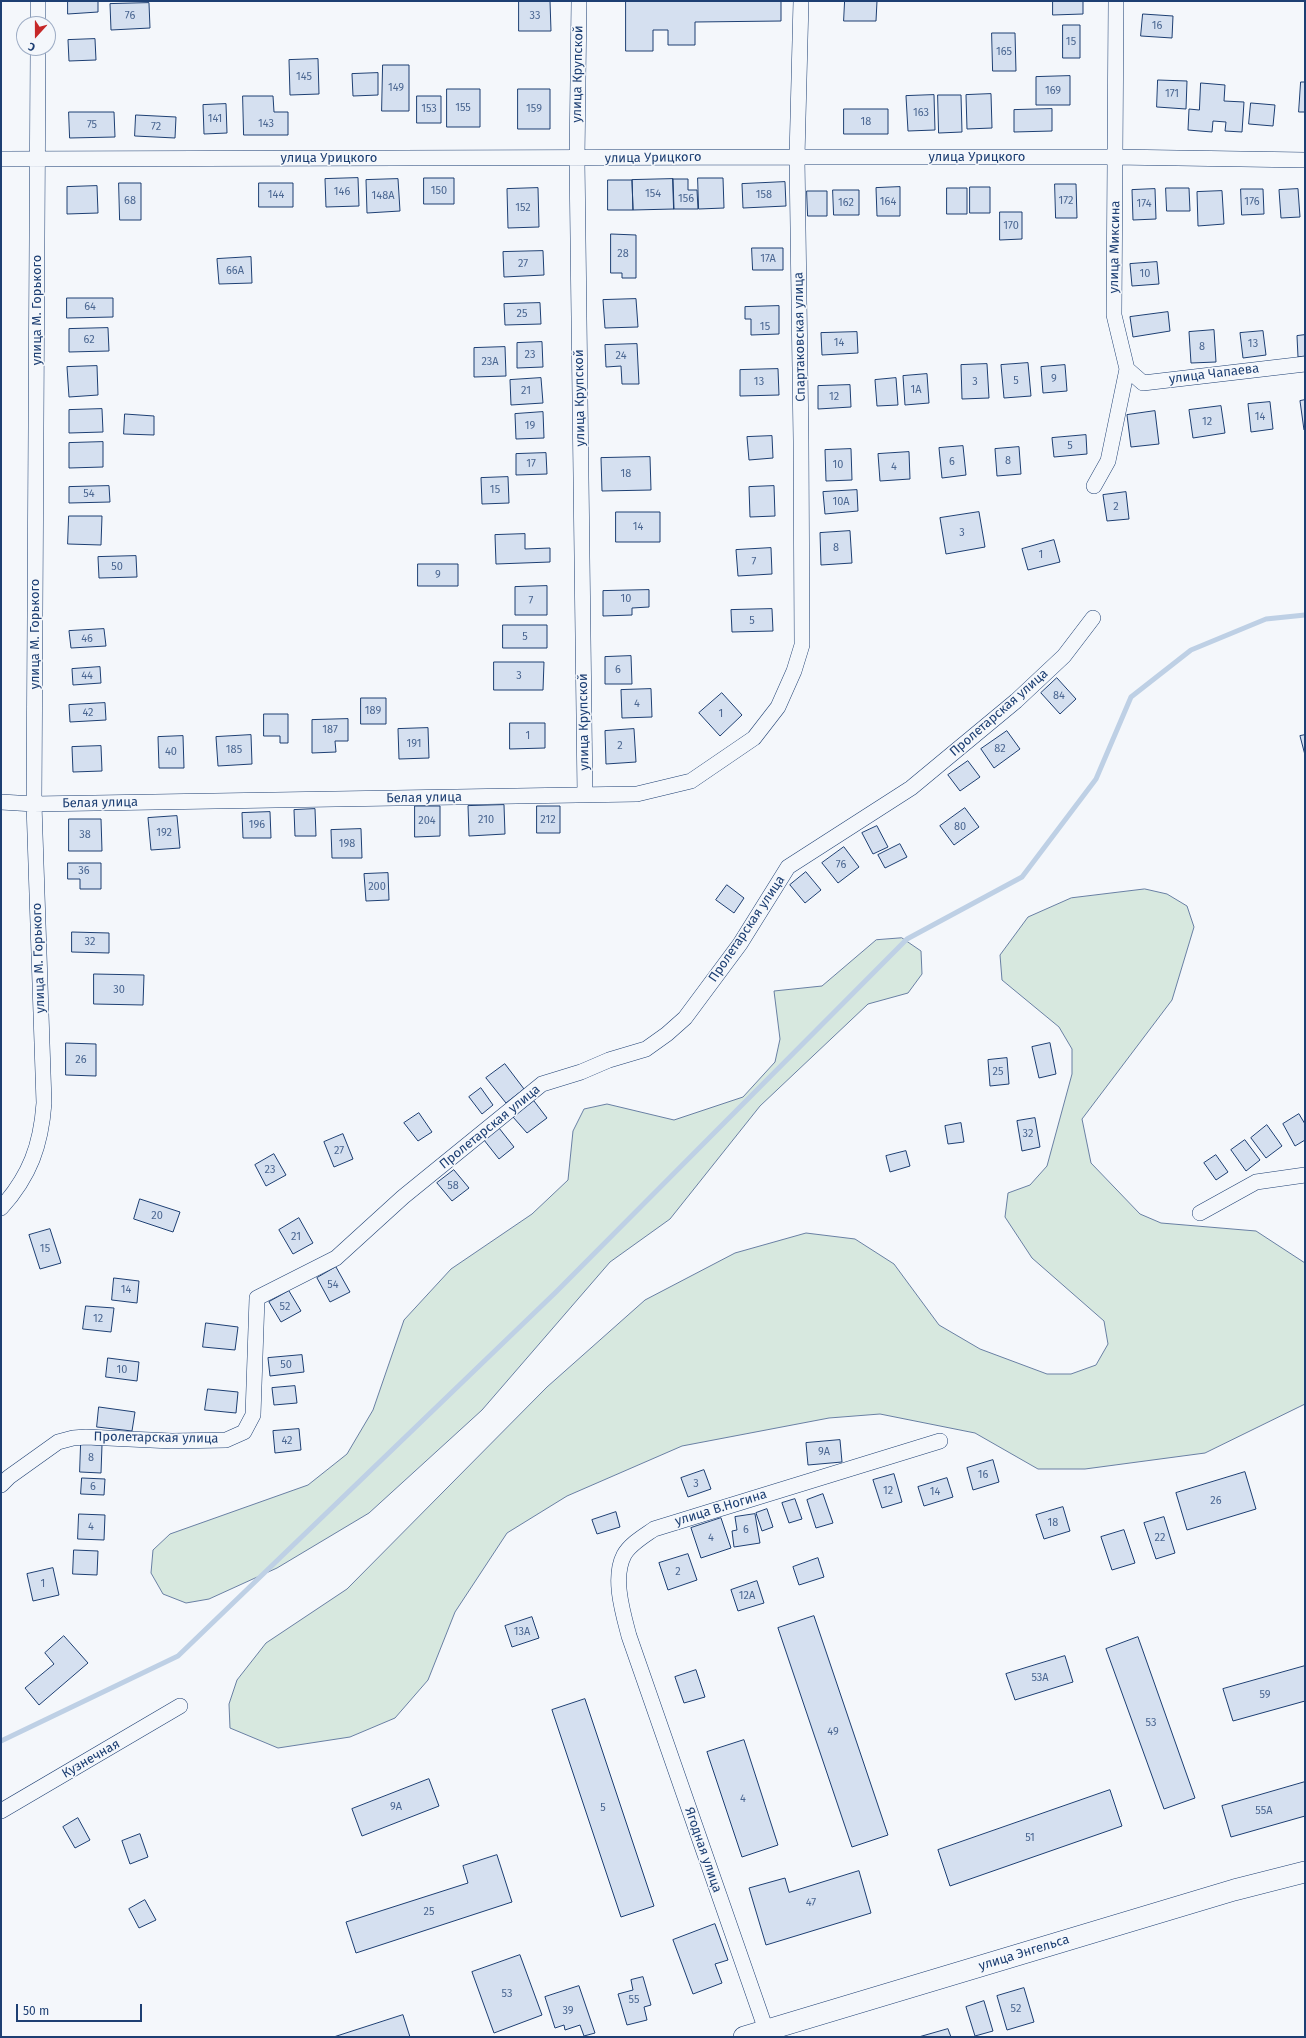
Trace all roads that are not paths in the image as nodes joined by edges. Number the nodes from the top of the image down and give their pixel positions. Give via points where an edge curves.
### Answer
1 (38, 1) edge
2 (579, 1) edge
3 (801, 1) edge
4 (1116, 1) edge
5 (38, 16) edge
6 (38, 56) edge
7 (797, 157) junction
8 (1114, 157) junction
9 (38, 158) junction
10 (577, 159) junction
11 (1, 160) edge
12 (1305, 160) edge
13 (1305, 364) edge
14 (1127, 369) junction
15 (1094, 486) dead end
16 (1093, 618) dead end
17 (794, 671) joint
18 (585, 795) junction
19 (1, 802) edge
20 (34, 804) junction
21 (1305, 1175) edge
22 (1, 1208) edge
23 (1200, 1213) dead end
24 (940, 1441) dead end
25 (1, 1485) edge
26 (640, 1670) joint
27 (180, 1706) dead end
28 (1, 1811) edge
29 (1305, 1872) edge
30 (766, 2030) junction
31 (744, 2037) edge

1 - 5 street
2 - 10 street, улица Крупской
3 - 7 street, Спартаковская улица
4 - 8 street, улица Миксина
6 - 9 street, улица М. Горького
7 - 8 street, улица Урицкого
7 - 10 street, улица Урицкого
7 - 17 street, Спартаковская улица via 803,615 802,645
8 - 12 street, улица Урицкого
8 - 14 street, улица Миксина via 1114,315
9 - 10 street, улица Урицкого
9 - 11 street, улица Урицкого
9 - 20 street, улица М. Горького
10 - 18 street, улица Крупской
13 - 14 street, улица Чапаева via 1143,383
14 - 15 street, улица Миксина via 1108,461
16 - 25 street, Пролетарская улица via 1064,656 1016,701 911,788 788,867 740,944 685,1018 667,1034 646,1049 542,1084 403,1197 336,1258 257,1298 253,1415 244,1432 226,1440 73,1438 58,1442
17 - 18 street, Белая улица via 778,707 754,738 691,781 637,794
18 - 20 street, Белая улица
19 - 20 street, Белая улица
20 - 22 street, улица М. Горького via 44,1110 42,1130 26,1177
21 - 23 street via 1256,1182
24 - 26 street, улица В.Ногина via 654,1529 638,1540 624,1555 618,1580 620,1601
26 - 30 street, Ягодная улица
27 - 28 street, Кузнечная
29 - 30 main road, улица Энгельса via 1226,1892
30 - 31 main road, улица Энгельса

